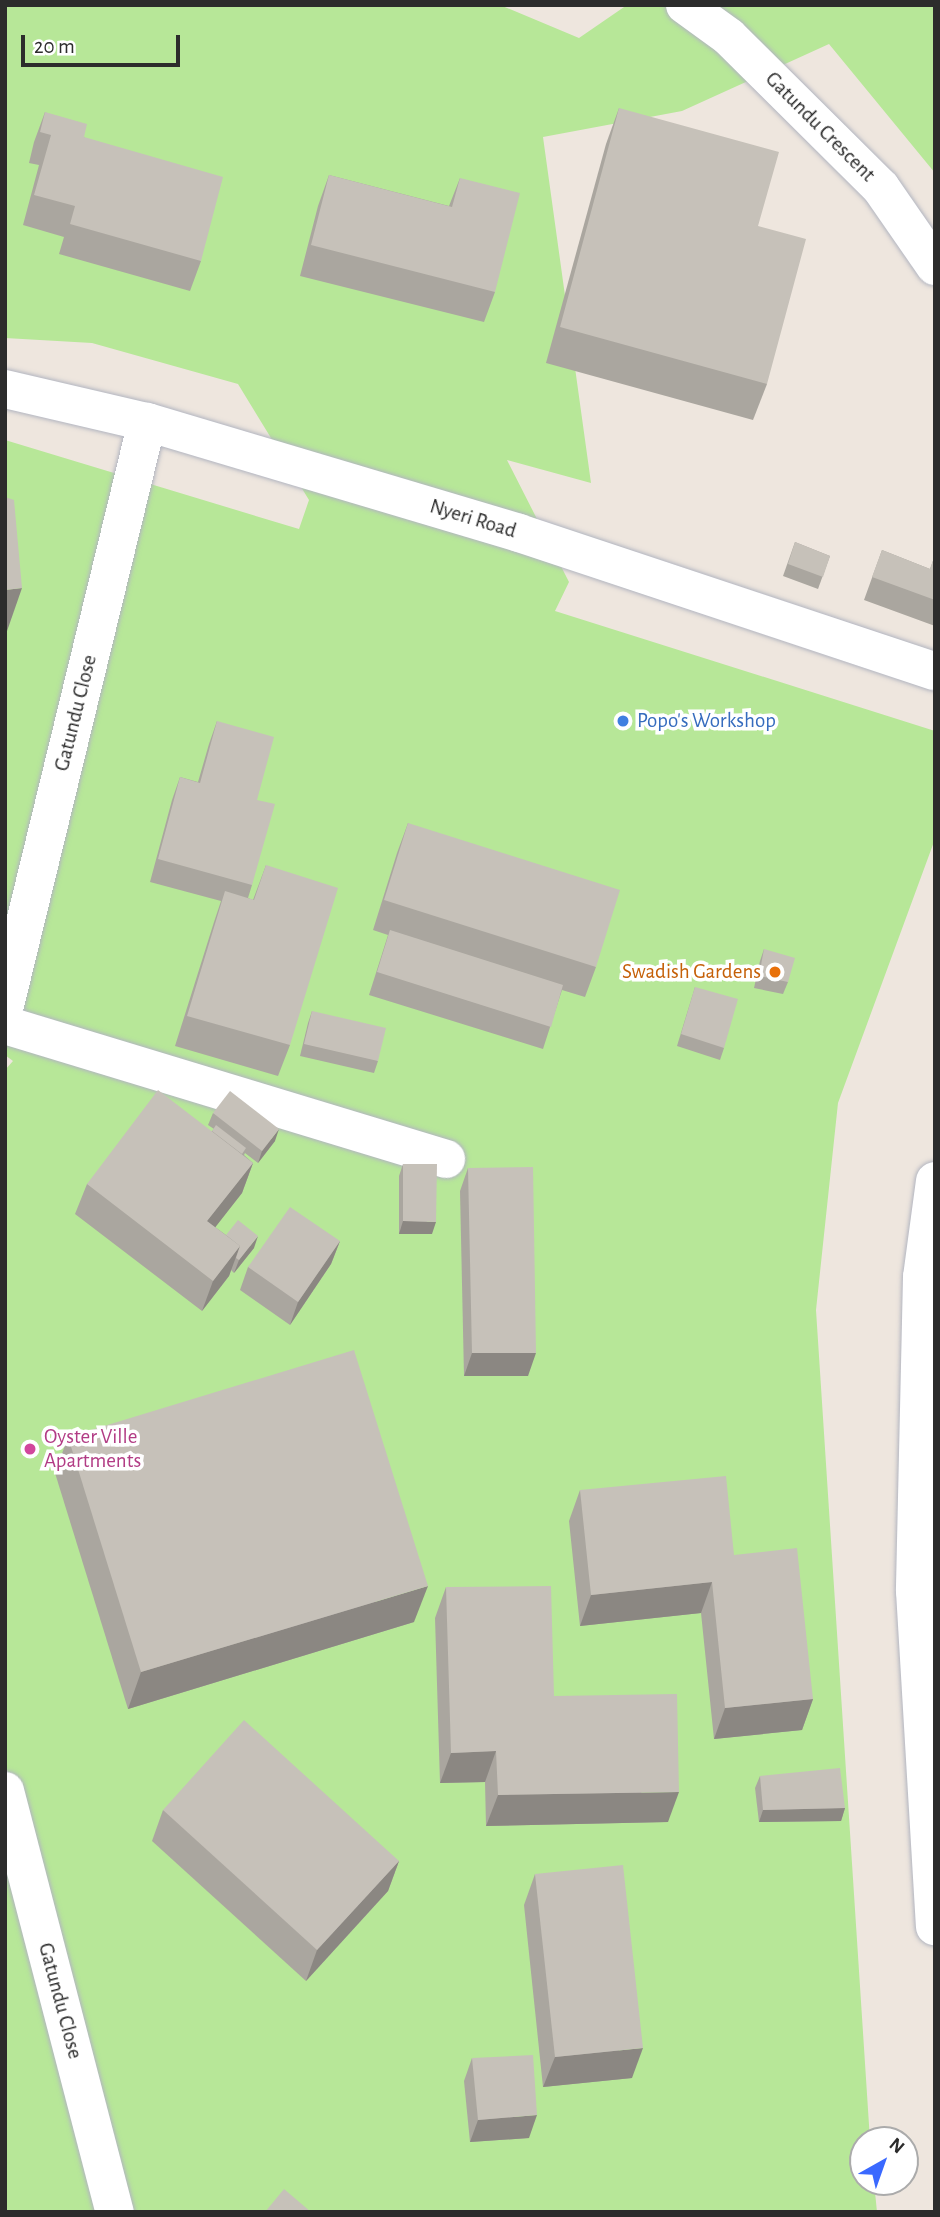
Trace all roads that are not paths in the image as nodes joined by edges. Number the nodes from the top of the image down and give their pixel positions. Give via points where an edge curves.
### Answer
1 (685, 5) edge
2 (935, 266) edge
3 (5, 389) edge
4 (147, 422) junction
5 (935, 671) edge
6 (5, 1005) edge
7 (5, 1025) edge
8 (446, 1159) dead end
9 (935, 1181) edge
10 (5, 1791) edge
11 (935, 1926) edge
12 (115, 2212) edge

1 - 2 street, Gatundu Crescent via 729,37 881,188
3 - 4 street, Nyeri Road
4 - 5 street, Nyeri Road via 519,533
4 - 6 street, Gatundu Close
7 - 8 street
9 - 11 street via 922,1277 915,1591
10 - 12 street, Gatundu Close

